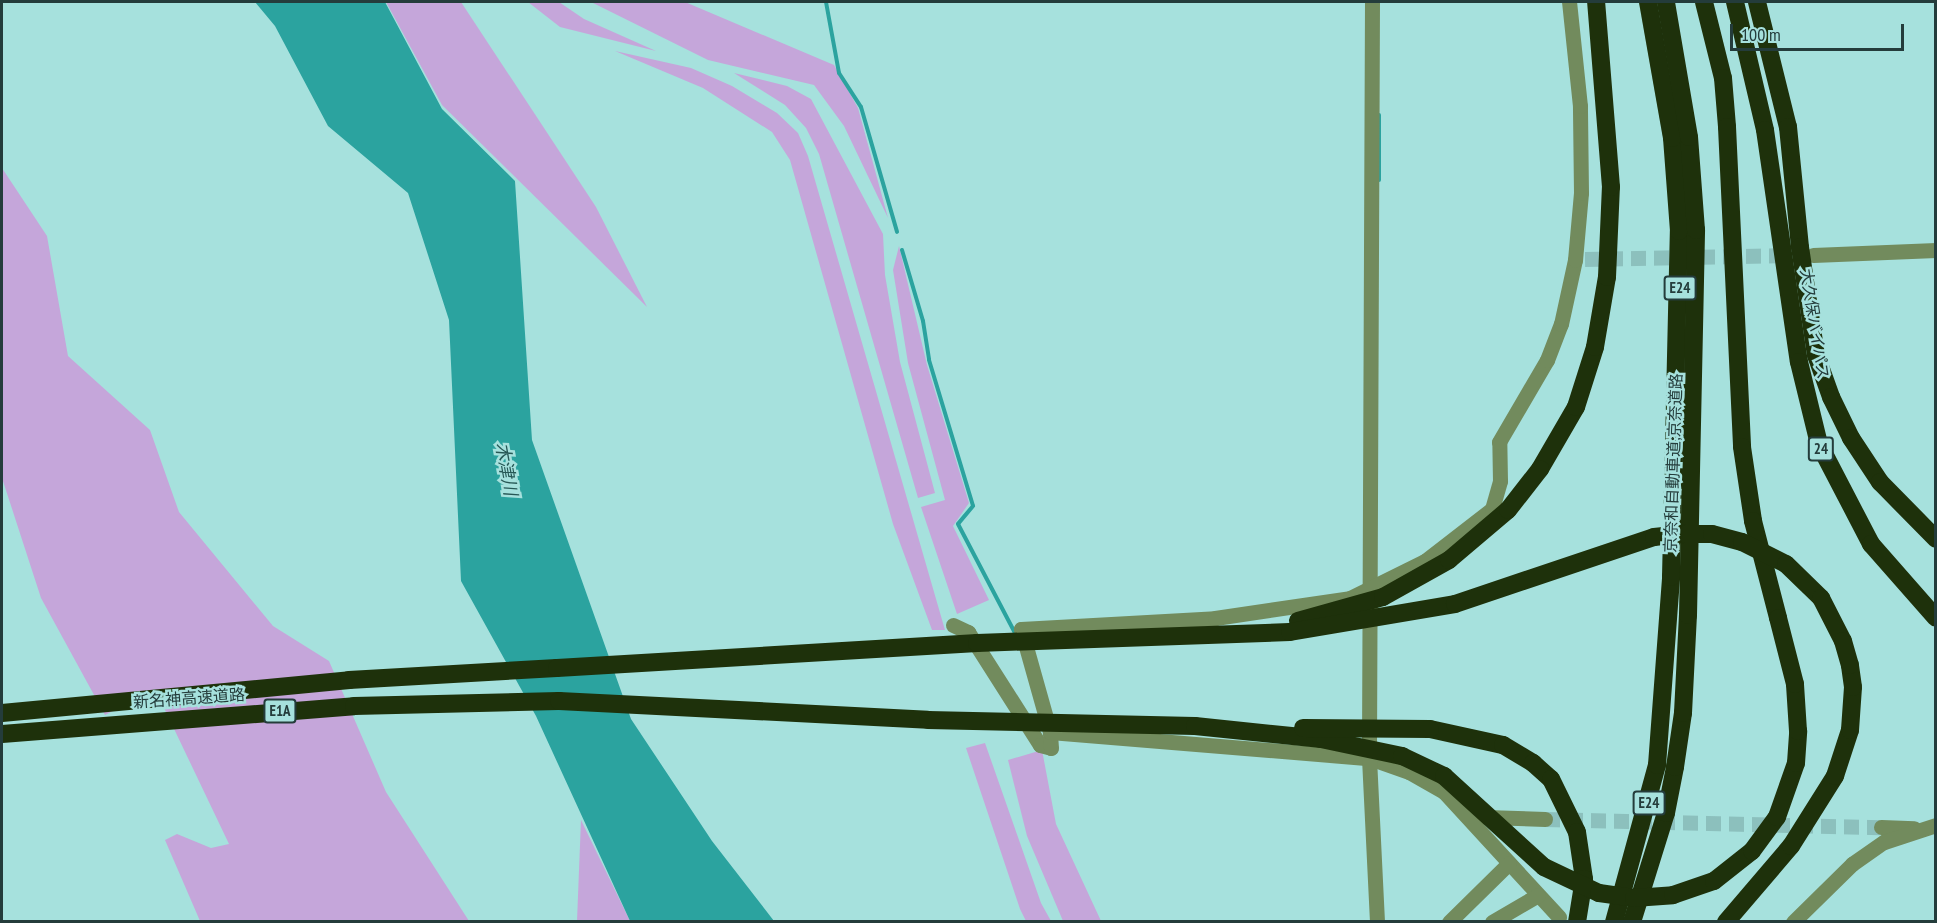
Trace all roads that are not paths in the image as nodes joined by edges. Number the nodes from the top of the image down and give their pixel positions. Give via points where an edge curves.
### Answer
1 (1372, 2) edge
2 (1569, 2) edge
3 (1596, 2) edge
4 (1648, 2) edge
5 (1666, 2) edge
6 (1704, 2) edge
7 (1735, 2) edge
8 (1757, 2) edge
9 (1935, 250) edge
10 (1806, 251) junction
11 (1935, 539) edge
12 (1681, 577) junction
13 (1371, 588) junction
14 (1935, 618) edge
15 (953, 626) dead end
16 (1054, 643) junction
17 (2, 713) edge
18 (1195, 726) junction
19 (1050, 732) junction
20 (2, 734) edge
21 (1369, 758) junction
22 (1467, 817) junction
23 (1545, 819) tunnel mouth
24 (1881, 827) tunnel mouth
25 (1930, 827) edge
26 (1509, 863) junction
27 (1538, 895) junction
28 (1568, 919) edge
29 (1377, 921) edge
30 (1449, 921) edge
31 (1492, 921) edge
32 (1614, 921) edge
33 (1632, 921) edge
34 (1726, 921) edge
35 (1793, 921) edge

1 - 13 street
2 - 13 street via 1580,106 1580,260 1561,324 1547,360 1499,442 1500,481 1492,509 1425,561
3 - 16 highway, bridge via 1611,187 1607,277 1595,347 1576,407 1540,469 1508,510 1449,560 1383,597 1340,611 1263,627
4 - 12 highway, 京奈和自動車道;京奈道路 / E24 via 1672,138 1679,231
5 - 12 highway, 京奈和自動車道;京奈道路 / E24 via 1683,93 1695,219
6 - 18 highway, bridge via 1716,43 1726,107 1742,447 1753,521 1795,684 1796,763 1786,795 1765,835 1734,867 1699,888 1634,898 1599,893 1572,883 1519,846 1444,776 1402,756 1321,740
7 - 14 highway, 大久保バイパス / 24 via 1765,130 1799,362 1819,444 1871,544
8 - 10 highway, 大久保バイパス / 24 via 1788,127
9 - 10 street via 1881,251 1872,245
10 - 11 highway, 大久保バイパス / 24 via 1816,355 1831,397 1880,482
12 - 32 highway, 京奈和自動車道;京奈道路 / E24 via 1648,809
12 - 33 highway, 京奈和自動車道;京奈道路 / E24 via 1685,681 1666,813
13 - 19 street via 1350,598 1269,612 1135,625 1021,628
13 - 21 street
15 - 19 street via 968,632 1040,745 1051,748
16 - 17 highway, 新名神高速道路 / E1A, bridge via 977,643 349,680
16 - 34 highway, bridge via 1239,637 1386,618 1455,604 1654,537 1712,534 1742,542 1786,564 1821,598 1840,633 1853,687 1850,730 1835,776 1791,846
18 - 20 highway, 新名神高速道路 / E1A, bridge via 928,720 560,701 343,707
18 - 28 highway, bridge via 1430,729 1503,745 1551,779 1577,831 1584,879
19 - 21 street
21 - 22 street via 1409,772 1444,792
21 - 29 street
22 - 23 street
22 - 26 street
24 - 25 street
25 - 35 street via 1884,842 1852,864
26 - 27 street
26 - 30 street
27 - 28 street
27 - 31 street

